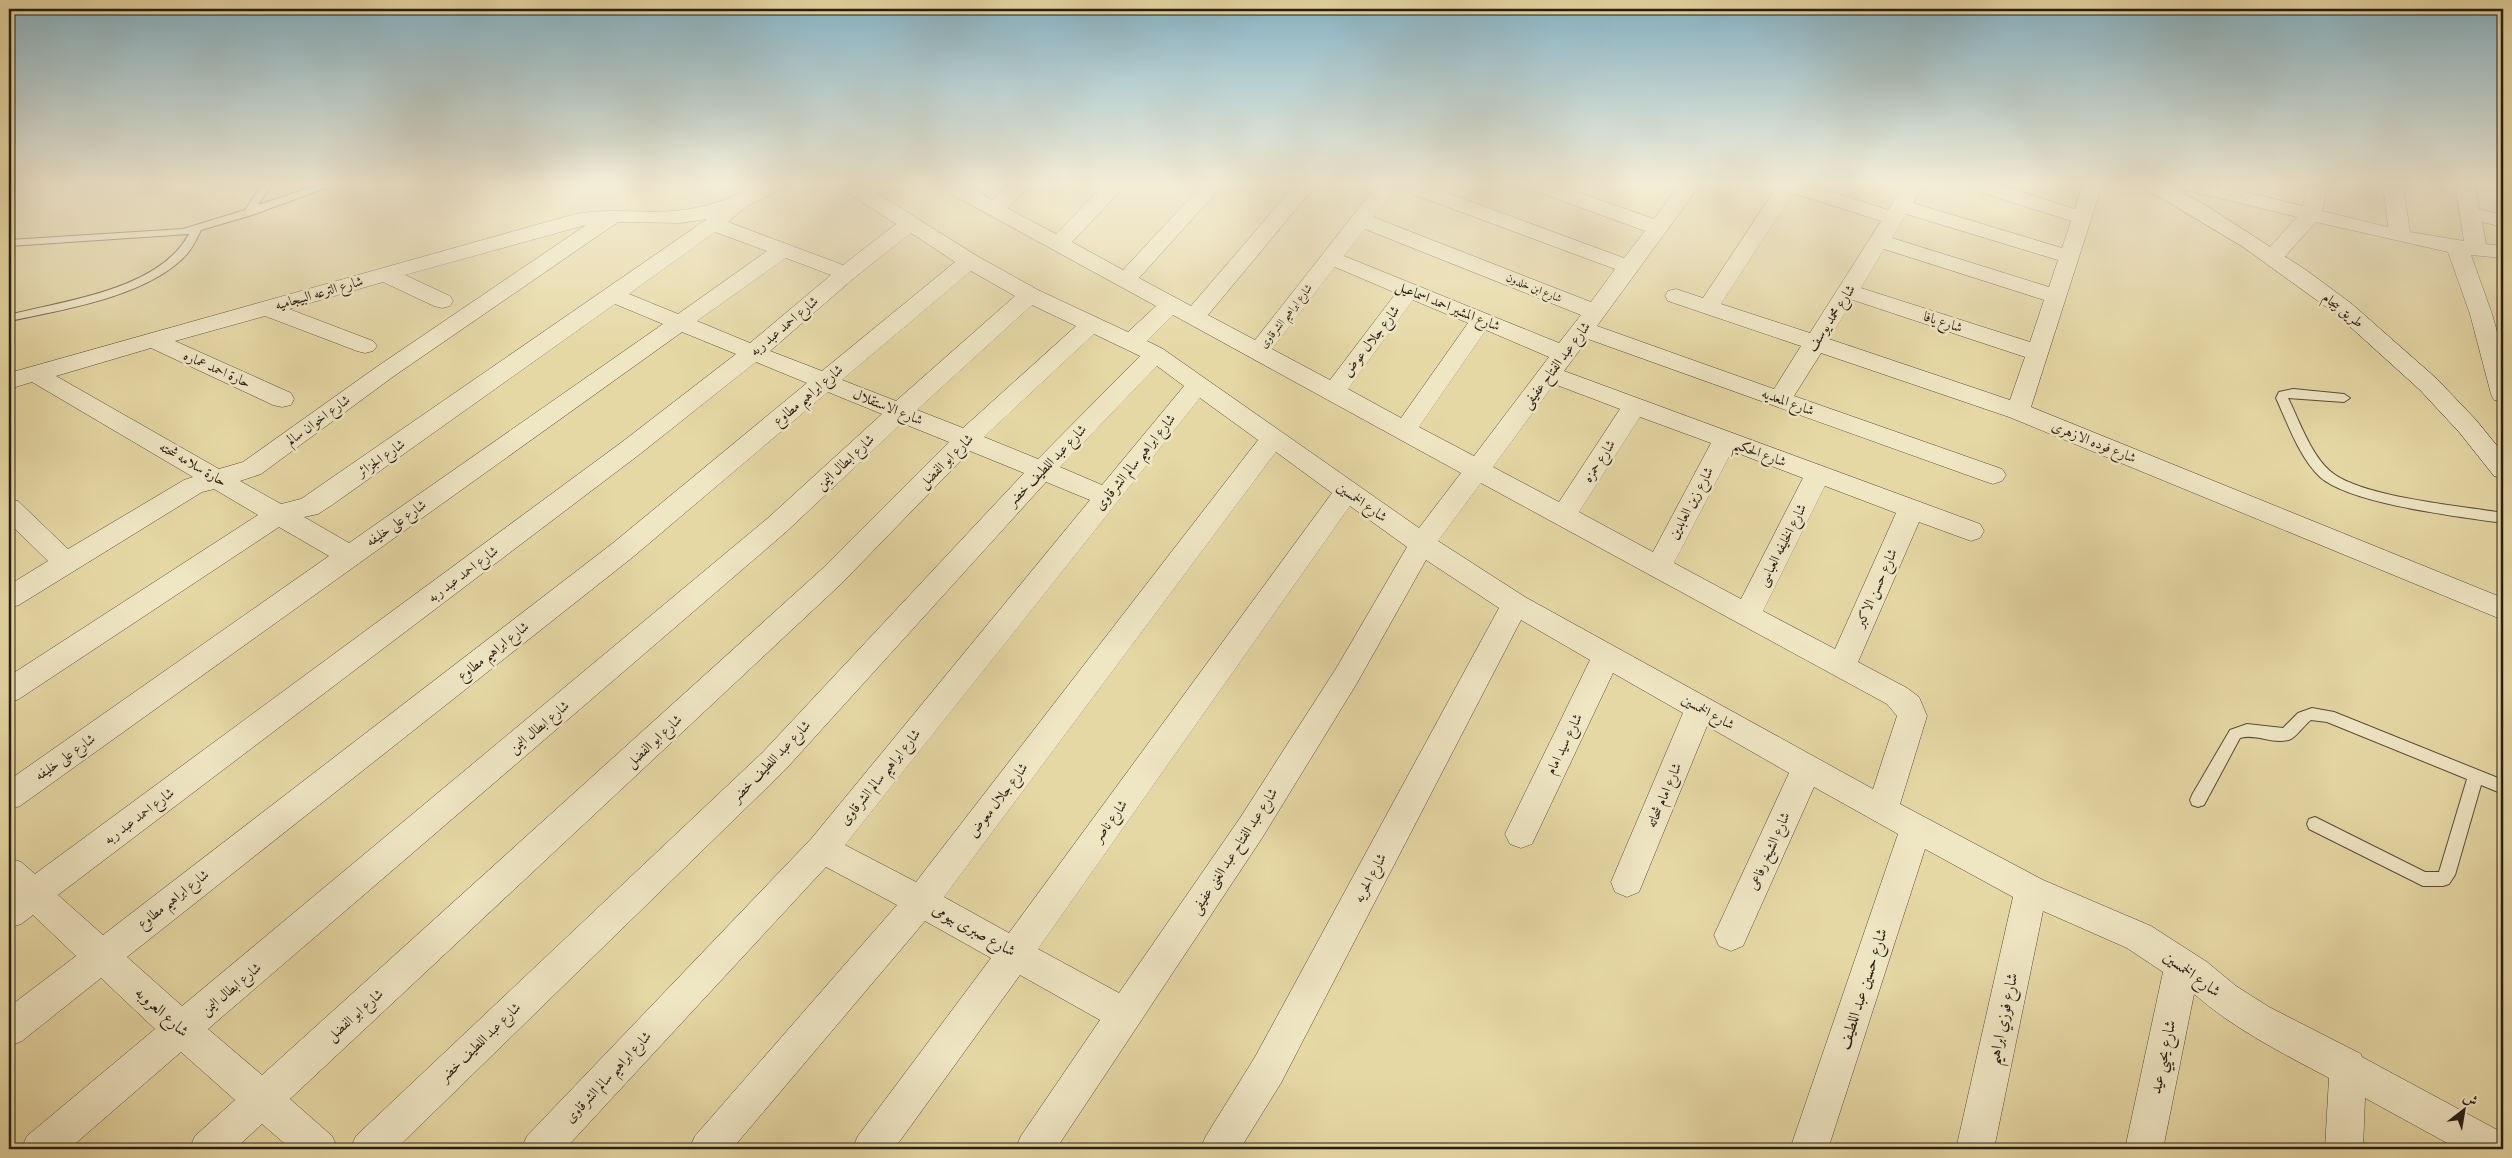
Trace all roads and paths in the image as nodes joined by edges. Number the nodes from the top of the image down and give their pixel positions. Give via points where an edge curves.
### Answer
1 (79, 239) edge
2 (191, 239) edge
3 (508, 239) edge
4 (580, 239) edge
5 (692, 239) edge
6 (753, 239) edge
7 (890, 239) edge
8 (934, 239) edge
9 (1049, 239) edge
10 (1063, 239) edge
11 (1163, 239) edge
12 (1260, 239) edge
13 (1346, 239) edge
14 (1404, 239) edge
15 (1553, 239) edge
16 (1650, 239) edge
17 (1753, 239) edge
18 (2001, 239) edge
19 (2076, 239) edge
20 (2244, 239) edge
21 (2289, 239) edge
22 (2417, 239) edge
23 (2467, 239) edge
24 (1880, 241) joint
25 (9, 243) edge
26 (1058, 244) junction
27 (2466, 248) junction
28 (783, 250) junction
29 (2503, 252) edge
30 (2070, 257) junction
31 (2272, 257) junction
32 (1331, 258) junction
33 (969, 261) junction
34 (1629, 267) junction
35 (846, 273) junction
36 (385, 274) junction
37 (1125, 280) junction
38 (1409, 290) junction
39 (1848, 291) junction
40 (612, 295) junction
41 (1030, 295) junction
42 (1676, 296) dead end
43 (2056, 297) junction
44 (442, 301) dead end
45 (1171, 305) junction
46 (1708, 307) junction
47 (266, 308) junction
48 (2481, 314) junction
49 (1194, 317) junction
50 (9, 318) edge
51 (1482, 320) junction
52 (2503, 320) edge
53 (1589, 321) junction
54 (681, 323) junction
55 (1092, 324) junction
56 (152, 340) junction
57 (1815, 342) junction
58 (365, 346) dead end
59 (1143, 348) junction
60 (754, 352) junction
61 (1258, 352) junction
62 (2038, 353) junction
63 (1564, 354) junction
64 (2499, 357) edge
65 (35, 374) junction
66 (1550, 374) junction
67 (9, 381) edge
68 (824, 381) junction
69 (1198, 384) junction
70 (1332, 392) junction
71 (2503, 394) edge
72 (2344, 398) dead end
73 (282, 399) dead end
74 (1780, 399) junction
75 (1635, 406) junction
76 (2018, 410) junction
77 (898, 412) junction
78 (1404, 430) junction
79 (1273, 438) junction
80 (967, 439) junction
81 (1725, 440) junction
82 (1042, 470) junction
83 (1478, 470) junction
84 (2503, 470) edge
85 (1818, 474) junction
86 (1993, 475) dead end
87 (216, 478) junction
88 (1347, 491) junction
89 (1108, 497) junction
90 (9, 508) edge
91 (1911, 509) junction
92 (279, 514) junction
93 (1563, 516) junction
94 (2503, 518) edge
95 (1971, 531) dead end
96 (1422, 544) junction
97 (350, 556) junction
98 (66, 563) junction
99 (1658, 567) junction
100 (9, 598) edge
101 (1515, 604) junction
102 (2503, 609) edge
103 (1747, 615) junction
104 (1607, 655) junction
105 (1842, 666) junction
106 (9, 691) edge
107 (1700, 707) junction
108 (1807, 768) junction
109 (2476, 776) junction
110 (2503, 787) edge
111 (9, 797) edge
112 (2198, 800) dead end
113 (1882, 810) junction
114 (2315, 824) dead end
115 (1916, 828) junction
116 (1521, 834) dead end
117 (822, 849) junction
118 (9, 872) edge
119 (1627, 882) dead end
120 (2031, 890) junction
121 (921, 900) junction
122 (22, 904) edge
123 (1731, 935) dead end
124 (1015, 953) junction
125 (100, 956) junction
126 (2182, 966) junction
127 (1124, 1015) junction
128 (9, 1029) edge
129 (182, 1030) junction
130 (2348, 1067) junction
131 (262, 1100) junction
132 (40, 1149) edge
133 (208, 1149) edge
134 (319, 1149) edge
135 (368, 1149) edge
136 (540, 1149) edge
137 (708, 1149) edge
138 (870, 1149) edge
139 (1034, 1149) edge
140 (1219, 1149) edge
141 (1809, 1149) edge
142 (1975, 1149) edge
143 (2144, 1149) edge
144 (2344, 1149) edge
145 (2496, 1149) edge

1 - 25 lane
2 - 50 lane via 177,258 137,283
3 - 36 street, شارع الترعه البيجاميه
4 - 87 street, شارع اخوان سالم via 386,370 252,468
5 - 40 street, شارع الجزائر
6 - 28 street
7 - 35 street, شارع احمد عبد ربه
8 - 33 street, شارع الخمسين
9 - 26 street
10 - 26 street
11 - 37 street
12 - 49 street
13 - 32 street, شارع ابراهيم الشرقاوى
14 - 53 street, شارع ابن خلدون
15 - 34 street
16 - 34 street, شارع عبد الفتاح عفيفى
17 - 46 street
18 - 30 street
19 - 30 street
20 - 31 street, طريق بيجام
21 - 31 street
22 - 27 street
23 - 27 street
24 - 39 street, شارع محمد يوسف
24 - 43 street
26 - 37 street
27 - 29 street
27 - 48 street
28 - 35 street
28 - 54 street, شارع على خليفه
30 - 43 street
31 - 84 street, طريق بيجام via 2358,321 2400,357 2441,395
32 - 38 street, شارع المشير احمد اسماعيل
32 - 61 street, شارع ابراهيم الشرقاوى
33 - 41 street, شارع الخمسين
33 - 68 street, شارع ابراهيم مطاوع
34 - 53 street, شارع عبد الفتاح عفيفى
35 - 60 street, شارع احمد عبد ربه
36 - 44 street
36 - 47 street, شارع الترعه البيجاميه
37 - 45 street
38 - 51 street, شارع المشير احمد اسماعيل
38 - 70 street, شارع جلال عوض
39 - 57 street, شارع محمد يوسف
39 - 62 street, شارع يافا
40 - 54 street, شارع الاستقلال
40 - 92 street, شارع الجزائر via 317,504
41 - 55 street, شارع الخمسين
41 - 77 street, شارع ابطال اليمن
42 - 46 street, شارع فوده الازهرى
43 - 62 street
45 - 49 street
45 - 59 street, شارع عبد اللطيف خضر
46 - 57 street, شارع فوده الازهرى
47 - 56 street, شارع الترعه البيجاميه
47 - 58 street
48 - 52 street
48 - 64 street
49 - 61 street
51 - 63 street, شارع المشير احمد اسماعيل
51 - 78 street
53 - 63 street, شارع عبد الفتاح عفيفى
53 - 74 street, شارع المعديه
54 - 60 street, شارع الاستقلال
54 - 97 street, شارع على خليفه
55 - 59 street, شارع الخمسين
55 - 80 street, شارع ابو الفضل
56 - 65 street, شارع الترعه البيجاميه
56 - 73 street, حارة احمد عماره
57 - 74 street, شارع محمد يوسف
57 - 76 street, شارع فوده الازهرى
59 - 69 street, شارع الخمسين
59 - 82 street, شارع عبد اللطيف خضر
60 - 68 street, شارع الاستقلال
60 - 122 street, شارع احمد عبد ربه via 631,448
61 - 70 street
62 - 76 street
63 - 66 street, شارع عبد الفتاح عفيفى
64 - 71 street
65 - 67 street, شارع الترعه البيجاميه
65 - 87 street, حارة سلامه شحته
66 - 75 street, شارع الحكيم
66 - 83 street, شارع عبد الفتاح عفيفى
68 - 77 street, شارع الاستقلال
68 - 125 street, شارع ابراهيم مطاوع via 623,550
69 - 79 street, شارع الخمسين
69 - 89 street, شارع ابراهيم سالم الشرقاوى
70 - 78 street
72 - 94 lane via 2293,393 2282,398 2312,458 2325,474 2368,495
74 - 86 street, شارع المعديه
75 - 81 street, شارع الحكيم
75 - 93 street, شارع حمزه
76 - 102 street, شارع فوده الازهرى
77 - 80 street, شارع الاستقلال
77 - 129 street, شارع ابطال اليمن via 778,525
78 - 83 street
79 - 88 street, شارع الخمسين
79 - 121 street, شارع جلال معوض
80 - 82 street, شارع الاستقلال
80 - 131 street, شارع ابو الفضل via 825,583
81 - 85 street, شارع الحكيم
81 - 99 street, شارع زين العابدين
82 - 89 street, شارع الاستقلال
82 - 135 street, شارع عبد اللطيف خضر via 774,761
83 - 93 street
83 - 96 street, شارع عبد الفتاح عفيفى
85 - 91 street, شارع الحكيم
85 - 103 street, شارع الخليفه العباسى
87 - 92 street, حارة سلامه شحته
87 - 98 street, شارع اخوان سالم via 192,486
88 - 96 street, شارع الخمسين
88 - 124 street, شارع ناصر
89 - 117 street, شارع ابراهيم سالم الشرقاوى
90 - 98 street
91 - 95 street, شارع الحكيم
91 - 105 street, شارع حسن الاكبر
92 - 97 street, حارة سلامه شحته
92 - 106 street, شارع الجزائر
93 - 99 street
96 - 101 street, شارع الخمسين
96 - 127 street, شارع عبد الفتاح عبد الغنى عفيفى via 1347,675 1251,828
97 - 111 street, شارع على خليفه
98 - 100 street, شارع اخوان سالم
99 - 103 street
101 - 104 street, شارع الخمسين
101 - 140 street, شارع الحريه via 1268,1070
103 - 105 street
104 - 107 street, شارع الخمسين
104 - 116 street, شارع سيد امام
105 - 113 street via 1897,696 1911,711
107 - 108 street, شارع الخمسين
107 - 119 street, شارع امام شحاته
108 - 113 street, شارع الخمسين
108 - 123 street, شارع الشيخ رفاعى
109 - 110 lane
109 - 112 lane via 2330,716 2313,713 2302,716 2286,734 2246,730 2235,734
109 - 114 lane via 2448,875 2443,879 2422,878
113 - 115 street, شارع الخمسين
115 - 120 street, شارع الخمسين
115 - 141 street, شارع حسين عبد اللطيف
117 - 121 street, شارع صبرى بيومى
117 - 136 street, شارع ابراهيم سالم الشرقاوى
118 - 122 street, شارع العروبه
120 - 126 street, شارع الخمسين via 2139,937
120 - 142 street, شارع فوزي ابراهيم
121 - 124 street, شارع صبرى بيومى
121 - 137 street, شارع جلال معوض
122 - 125 street, شارع العروبه
124 - 127 street, شارع صبرى بيومى
124 - 138 street, شارع ناصر
125 - 128 street, شارع ابراهيم مطاوع
125 - 129 street, شارع العروبه
126 - 130 street, شارع الخمسين via 2256,1019
126 - 143 street, شارع يحيي عيد
127 - 139 street, شارع عبد الفتاح عبد الغنى عفيفى
129 - 131 street, شارع العروبه
129 - 132 street, شارع ابطال اليمن
130 - 144 street
130 - 145 street, شارع الخمسين
131 - 133 street, شارع ابو الفضل
131 - 134 street, شارع العروبه

